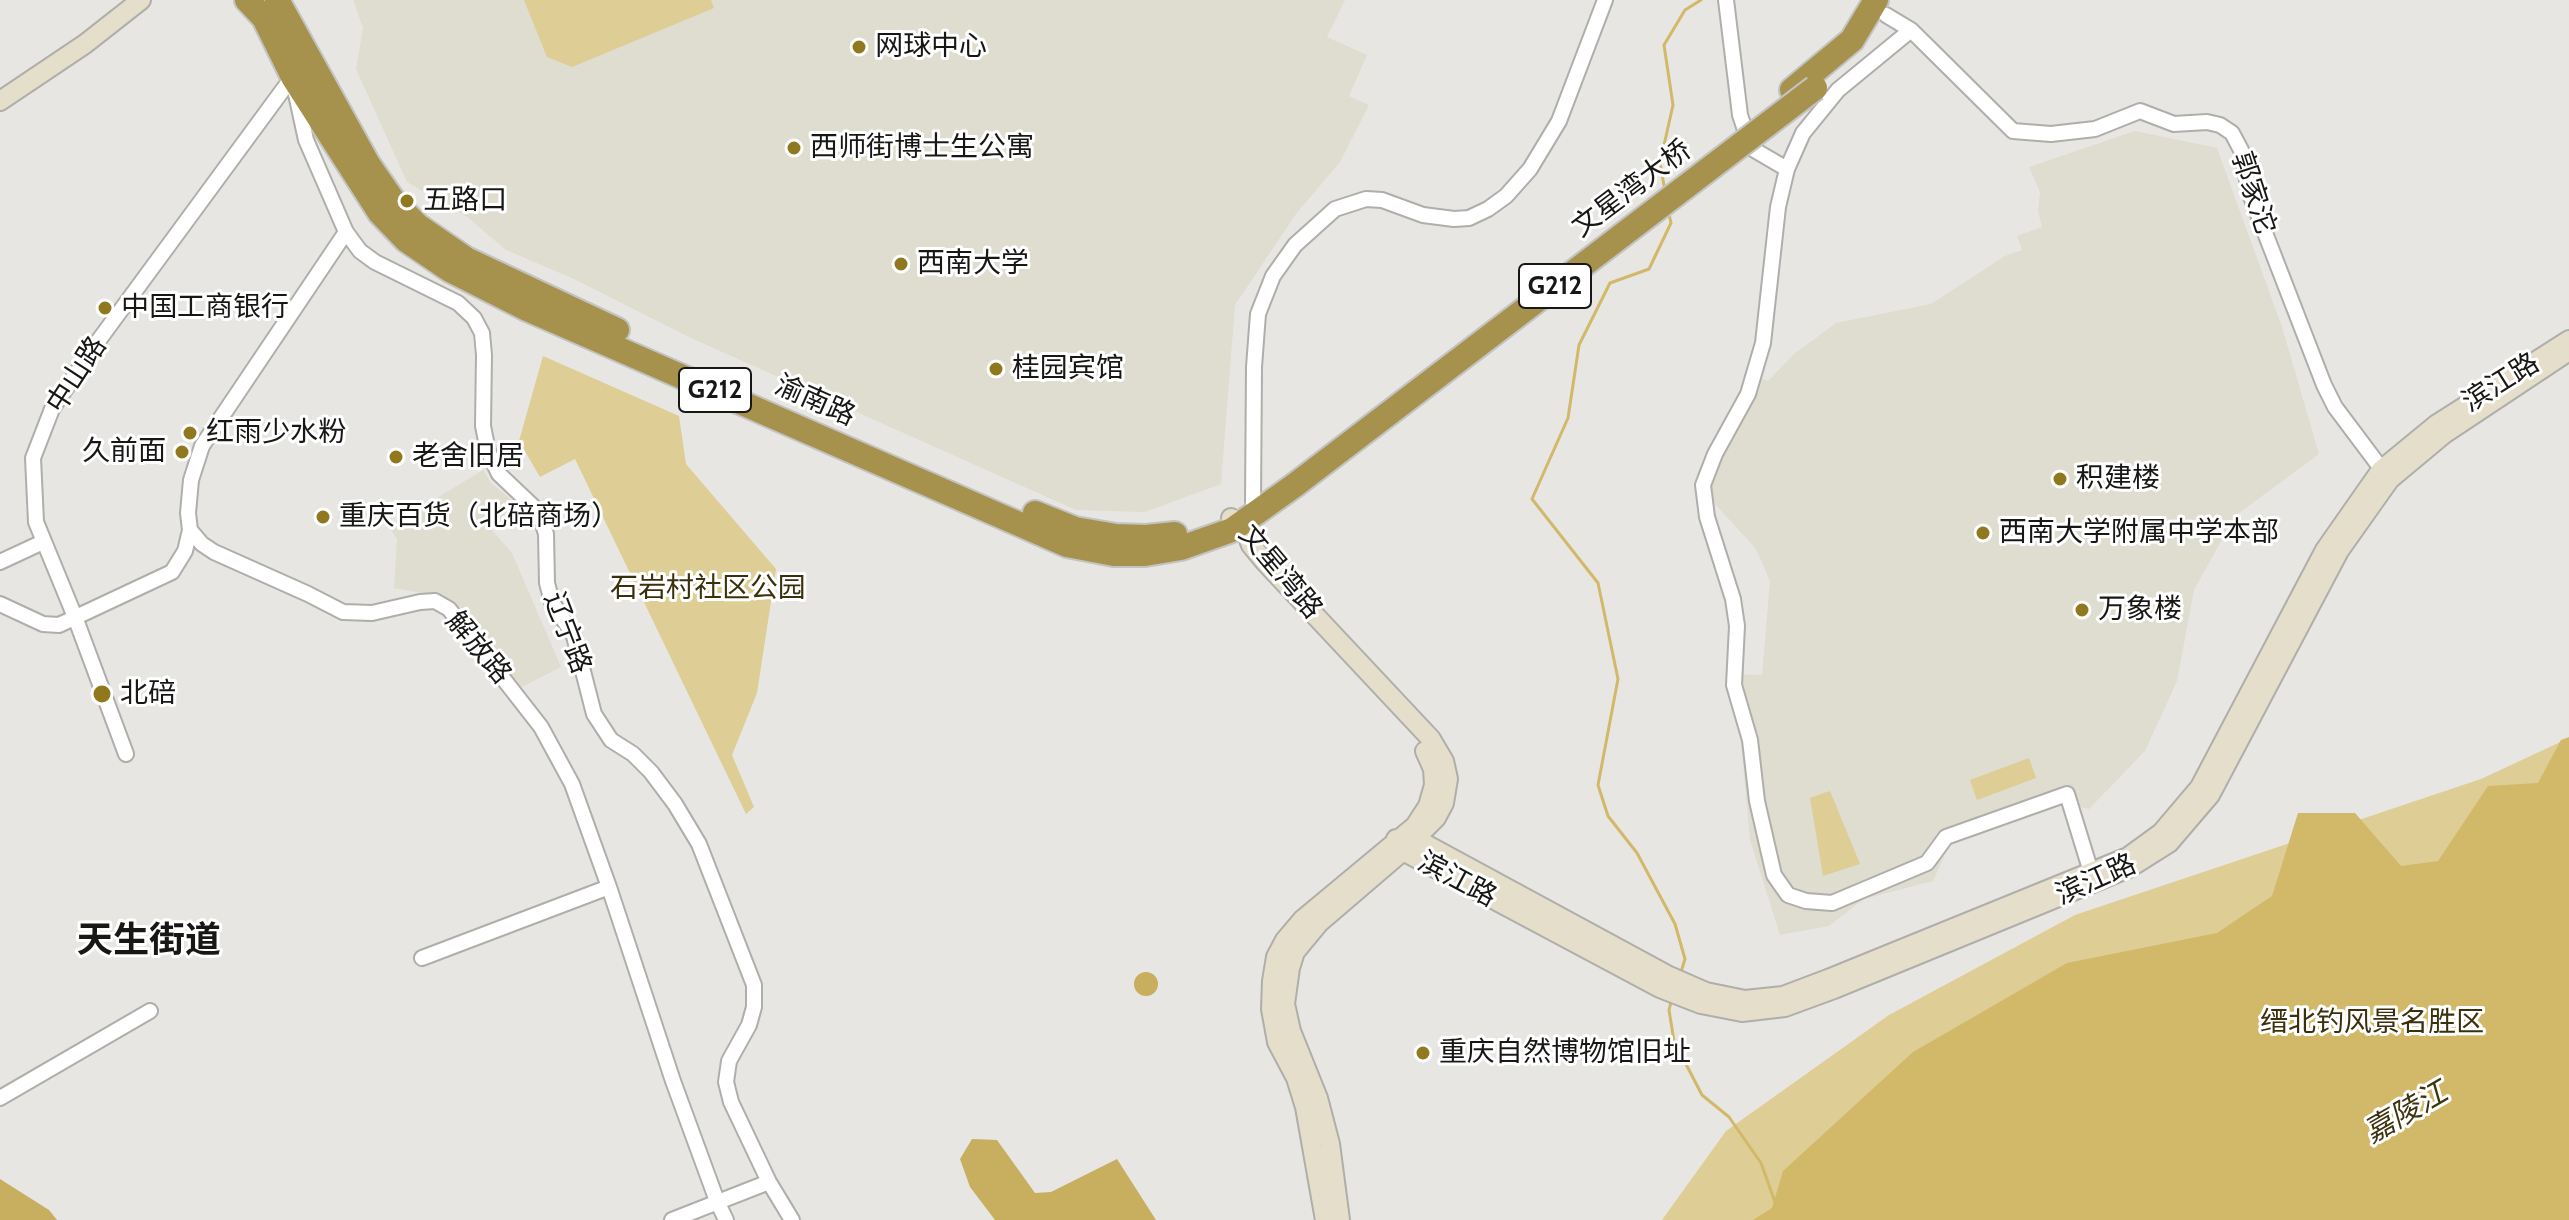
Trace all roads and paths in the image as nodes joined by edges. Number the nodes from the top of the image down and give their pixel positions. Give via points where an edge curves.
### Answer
1 (141, 0) edge
2 (247, 0) edge
3 (277, 0) edge
4 (1605, 0) edge
5 (1885, 5) edge
6 (1726, 6) edge
7 (1911, 30) junction
8 (308, 56) junction
9 (293, 77) junction
10 (0, 101) edge
11 (1787, 169) junction
12 (346, 232) junction
13 (2569, 340) edge
14 (2569, 351) edge
15 (2385, 475) junction
16 (1292, 480) joint
17 (1240, 519) junction
18 (190, 530) junction
19 (43, 542) junction
20 (0, 562) edge
21 (0, 604) edge
22 (75, 617) junction
23 (124, 747) dead end
24 (1405, 843) junction
25 (2091, 872) junction
26 (609, 887) junction
27 (422, 958) dead end
28 (1784, 1002) junction
29 (150, 1011) dead end
30 (0, 1098) edge
31 (769, 1182) junction
32 (717, 1201) junction
33 (672, 1220) edge
34 (726, 1220) edge
35 (792, 1220) edge
36 (1325, 1220) edge
37 (1340, 1220) edge

1 - 10 main road
2 - 9 highway, 渝南路 / G212 via 264,18
3 - 8 highway, 渝南路 / G212
4 - 17 street via 1559,121 1530,169 1506,196 1469,218 1423,215 1382,200 1335,209 1295,245 1273,276 1258,314
5 - 7 street, 郭家沱
5 - 16 highway, 文星湾大桥 / G212 via 1804,89
6 - 11 street via 1740,115 1751,148
7 - 11 street via 1838,90 1803,133
7 - 15 street, 郭家沱 via 2013,131 2095,129 2140,111 2174,124 2220,125 2232,133 2250,194 2324,385
8 - 9 street, 中山路
8 - 17 highway, 渝南路 / G212 via 395,203 466,259 1075,529 1146,537
9 - 12 street, 辽宁路 via 306,140
9 - 17 highway, 渝南路 / G212 via 380,213 406,240 496,294 1067,545 1145,554 1181,548
9 - 19 street, 中山路 via 52,409 33,458 33,507
11 - 25 street via 1763,343 1748,394 1703,485 1707,517 1733,599 1734,685 1750,740 1774,875 1788,895 1832,903 1927,863 1946,837 2067,794
12 - 18 street via 202,446 191,480
12 - 31 street, 辽宁路 via 375,262 458,303 482,333 488,451 499,474 539,512 552,602 574,636 594,714 611,740 651,772 699,844 754,985 749,1025 729,1061 726,1082
13 - 15 main road, 滨江路 via 2437,424
14 - 15 main road, 滨江路
15 - 25 main road, 滨江路 via 2325,550 2200,787 2161,833 2128,857
15 - 28 main road, 滨江路 via 2210,795 2169,843 2131,867 1849,984
16 - 17 highway, 渝南路 / G212
17 - 24 main road, 文星湾路 via 1251,561 1430,759 1434,785 1428,806
18 - 22 street via 172,572
18 - 26 street, 解放路 via 214,552 343,612 372,613 435,601 449,609 541,727 572,784
19 - 20 street
19 - 22 street, 中山路
21 - 22 street via 43,624 59,625
22 - 23 street, 中山路
24 - 28 main road, 滨江路 via 1574,934 1706,992
24 - 36 main road, 文星湾路 via 1302,920 1276,957 1271,1009 1277,1042 1305,1107
24 - 37 main road, 文星湾路 via 1303,940 1287,983 1291,1031 1330,1144
25 - 28 main road, 滨江路
26 - 27 street
26 - 32 street, 解放路
29 - 30 street
31 - 32 street
31 - 35 street, 辽宁路
32 - 33 street
32 - 34 street, 解放路

